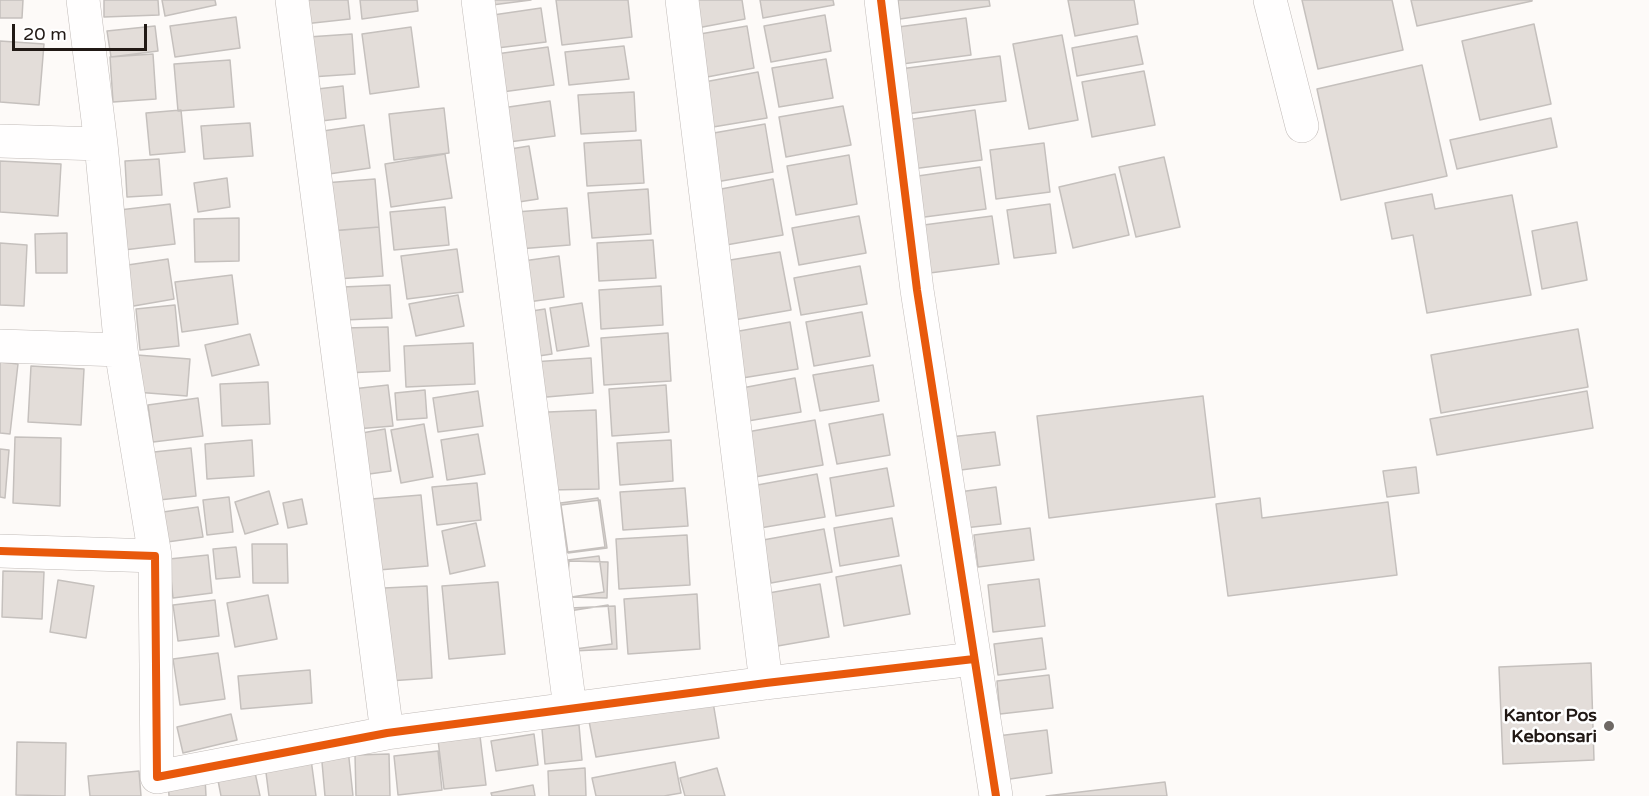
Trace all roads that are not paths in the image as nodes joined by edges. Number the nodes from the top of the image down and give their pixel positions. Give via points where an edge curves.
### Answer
1 (83, 0) edge
2 (292, 0) edge
3 (478, 0) edge
4 (682, 0) edge
5 (881, 0) edge
6 (1270, 0) edge
7 (1302, 126) dead end
8 (0, 141) edge
9 (101, 144) junction
10 (0, 346) edge
11 (121, 350) junction
12 (0, 551) edge
13 (154, 556) junction
14 (974, 659) junction
15 (766, 683) junction
16 (570, 708) junction
17 (387, 733) junction
18 (158, 786) edge
19 (996, 796) edge

1 - 9 street
2 - 17 street
3 - 16 street
4 - 15 street
5 - 14 street via 917,290
6 - 7 street
8 - 9 street
9 - 11 street
10 - 11 street
11 - 13 street
12 - 13 street
13 - 18 street
14 - 15 street
14 - 19 street
15 - 16 street
16 - 17 street
17 - 18 street

